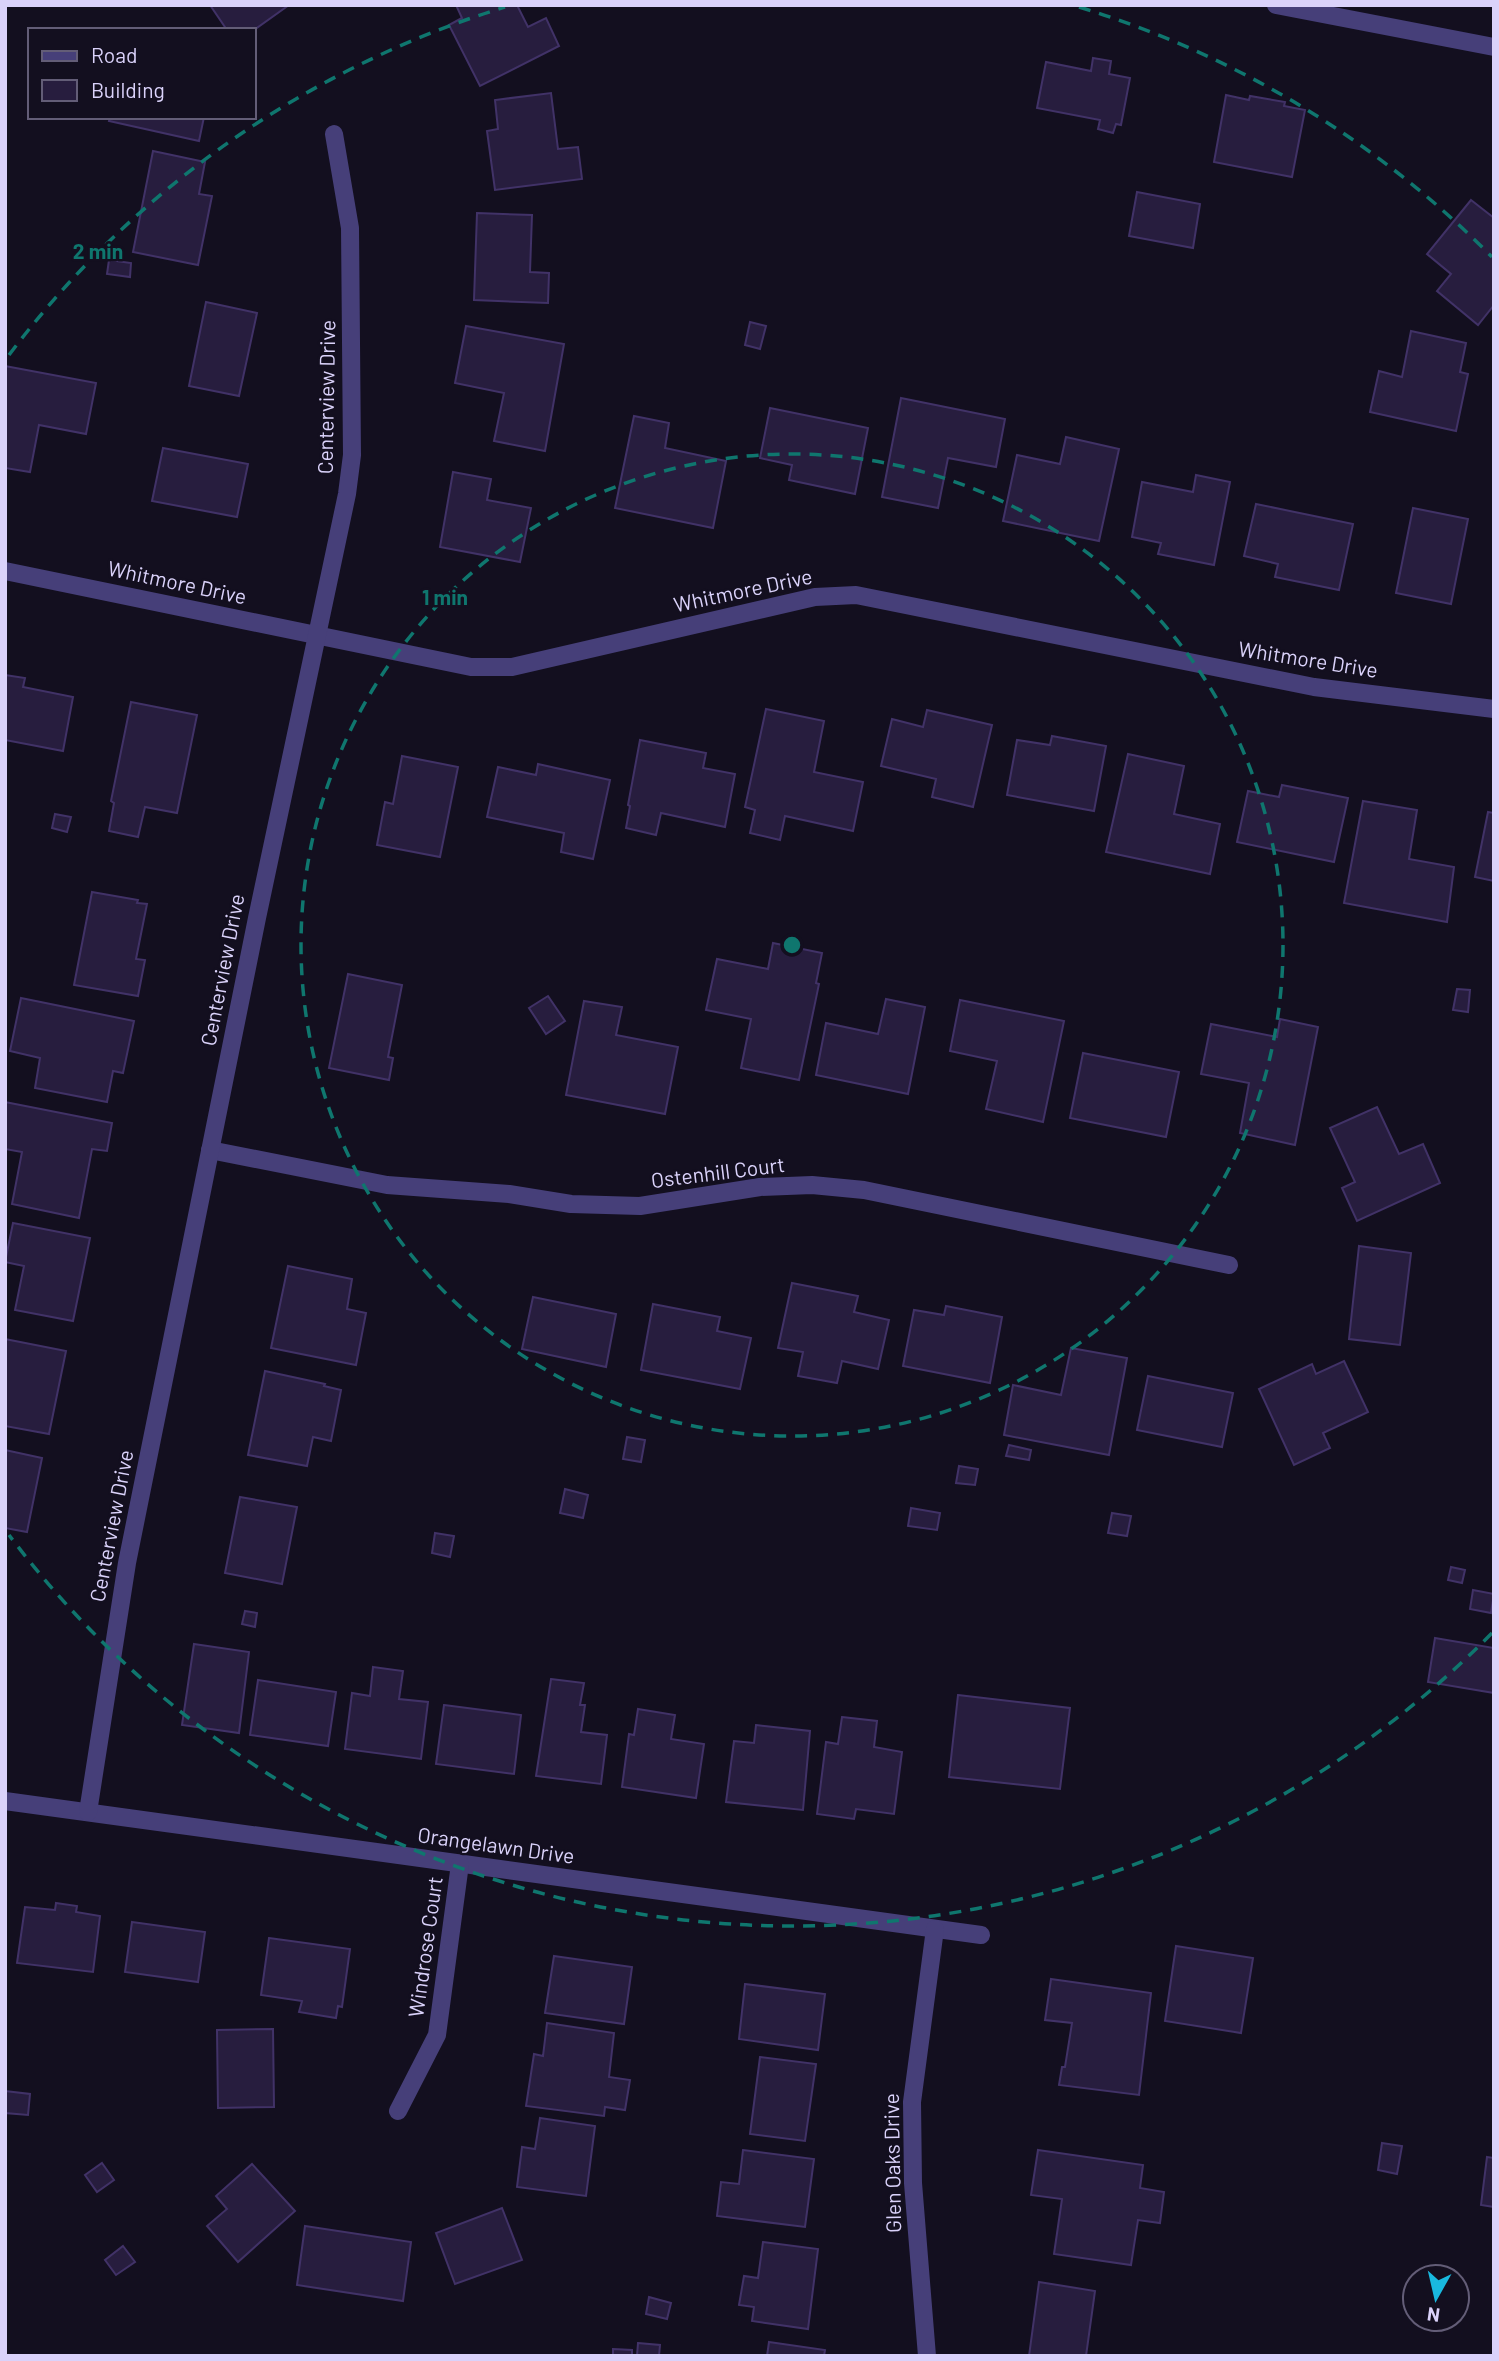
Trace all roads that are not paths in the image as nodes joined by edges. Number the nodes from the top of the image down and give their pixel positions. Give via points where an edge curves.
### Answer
1 (1276, 5) edge
2 (1494, 47) edge
3 (334, 134) dead end
4 (5, 571) edge
5 (317, 635) junction
6 (1494, 709) edge
7 (210, 1150) junction
8 (1229, 1265) dead end
9 (5, 1801) edge
10 (88, 1812) junction
11 (460, 1864) junction
12 (935, 1929) junction
13 (981, 1935) dead end
14 (398, 2111) dead end
15 (927, 2356) edge

1 - 2 street
3 - 5 street, Centerview Drive via 350,228 352,455
4 - 5 street, Whitmore Drive
5 - 6 street, Whitmore Drive via 471,667 512,667 815,597 856,595 1314,687
5 - 7 street, Centerview Drive
7 - 8 street, Ostenhill Court via 387,1185 509,1194 571,1204 640,1206 760,1187 864,1190
7 - 10 street, Centerview Drive via 127,1563
9 - 10 street, Orangelawn Drive
10 - 11 street, Orangelawn Drive
11 - 12 street, Orangelawn Drive
11 - 14 street, Windrose Court via 437,2035
12 - 13 street, Orangelawn Drive
12 - 15 street, Glen Oaks Drive via 912,2102 912,2183

